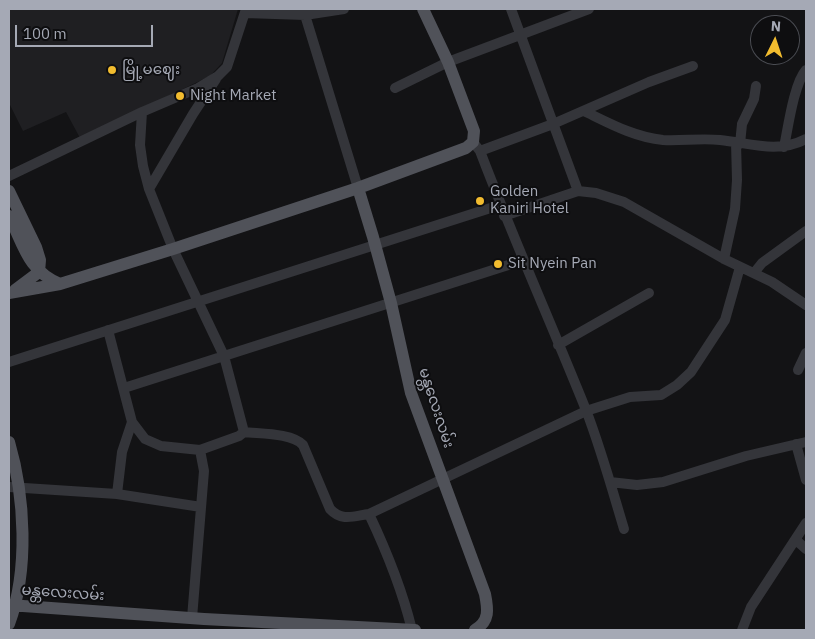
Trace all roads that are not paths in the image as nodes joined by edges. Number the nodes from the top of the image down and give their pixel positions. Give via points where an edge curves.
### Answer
1 (344, 9) edge
2 (423, 9) edge
3 (511, 9) edge
4 (588, 9) edge
5 (245, 11) edge
6 (305, 15) junction
7 (521, 35) junction
8 (448, 62) junction
9 (693, 66) dead end
10 (806, 70) edge
11 (218, 76) junction
12 (756, 86) dead end
13 (395, 88) dead end
14 (584, 111) junction
15 (142, 112) junction
16 (554, 124) junction
17 (806, 139) edge
18 (738, 143) junction
19 (476, 146) junction
20 (784, 147) junction
21 (9, 176) edge
22 (358, 188) junction
23 (149, 189) junction
24 (9, 191) edge
25 (578, 191) junction
26 (500, 205) junction
27 (9, 216) edge
28 (504, 216) junction
29 (806, 231) edge
30 (375, 245) junction
31 (173, 249) junction
32 (724, 259) junction
33 (524, 260) junction
34 (740, 267) junction
35 (39, 272) junction
36 (754, 273) junction
37 (60, 284) junction
38 (11, 292) edge
39 (649, 293) dead end
40 (197, 302) junction
41 (391, 303) junction
42 (806, 305) edge
43 (108, 330) junction
44 (558, 345) junction
45 (806, 353) edge
46 (224, 356) junction
47 (9, 362) edge
48 (798, 370) dead end
49 (124, 388) junction
50 (586, 411) junction
51 (132, 422) junction
52 (244, 432) junction
53 (9, 442) edge
54 (801, 443) edge
55 (200, 450) junction
56 (443, 478) junction
57 (806, 480) edge
58 (610, 482) junction
59 (14, 487) edge
60 (117, 494) junction
61 (201, 507) junction
62 (369, 514) junction
63 (806, 523) edge
64 (624, 529) dead end
65 (796, 540) junction
66 (806, 549) edge
67 (12, 606) edge
68 (9, 624) edge
69 (193, 624) edge
70 (356, 629) edge
71 (414, 630) edge
72 (475, 630) edge
73 (742, 630) edge

1 - 6 street
2 - 8 main road
3 - 7 street
4 - 7 street
5 - 6 street
5 - 11 street via 227,67
6 - 22 street
7 - 8 street
7 - 16 street
8 - 13 street
8 - 19 main road via 474,131
9 - 14 street
10 - 20 street via 795,95
11 - 15 street
11 - 23 street
12 - 18 street
14 - 16 street
14 - 18 street via 620,129 661,140
15 - 21 street
15 - 23 street via 140,145
16 - 19 street
16 - 25 street
17 - 20 street
18 - 20 street
18 - 32 street via 735,209
19 - 22 main road
19 - 26 street
22 - 30 main road, မန္တလေးလမ်း
22 - 31 main road
23 - 31 street
24 - 35 main road via 36,247
25 - 28 street
25 - 32 street via 624,202
26 - 28 street
26 - 30 street
27 - 35 main road via 32,265
28 - 33 street
29 - 36 street via 762,263
30 - 40 street
30 - 41 main road, မန္တလေးလမ်း
31 - 37 main road
31 - 40 street
32 - 34 street
33 - 41 street
33 - 44 street
34 - 36 street
34 - 50 street via 724,320 691,372 661,395 630,397
35 - 37 main road
35 - 38 main road
36 - 42 street
37 - 38 main road
39 - 44 street
40 - 43 street
40 - 46 street
41 - 46 street
41 - 56 main road, မန္တလေးလမ်း via 411,393
43 - 47 street
43 - 49 street
44 - 50 street
45 - 48 street
46 - 49 street
46 - 52 street
49 - 51 street
50 - 56 street
50 - 58 street
51 - 55 street via 150,442
51 - 60 street via 122,452
52 - 55 street
52 - 62 street via 298,440 330,509 344,517
53 - 59 main road
54 - 57 street
54 - 58 street via 746,456 664,482 637,485
55 - 61 street via 204,472
56 - 62 street
56 - 72 main road, မန္တလေးလမ်း via 488,608 482,626
58 - 64 street
59 - 60 street
59 - 67 main road via 22,516 22,547
60 - 61 street
61 - 69 street
62 - 71 street via 387,553
63 - 65 street
65 - 66 street
65 - 73 street via 751,606
67 - 68 main road
67 - 69 main road, မန္တလေးလမ်း
69 - 70 main road, မန္တလေးလမ်း
70 - 71 main road, မန္တလေးလမ်း

